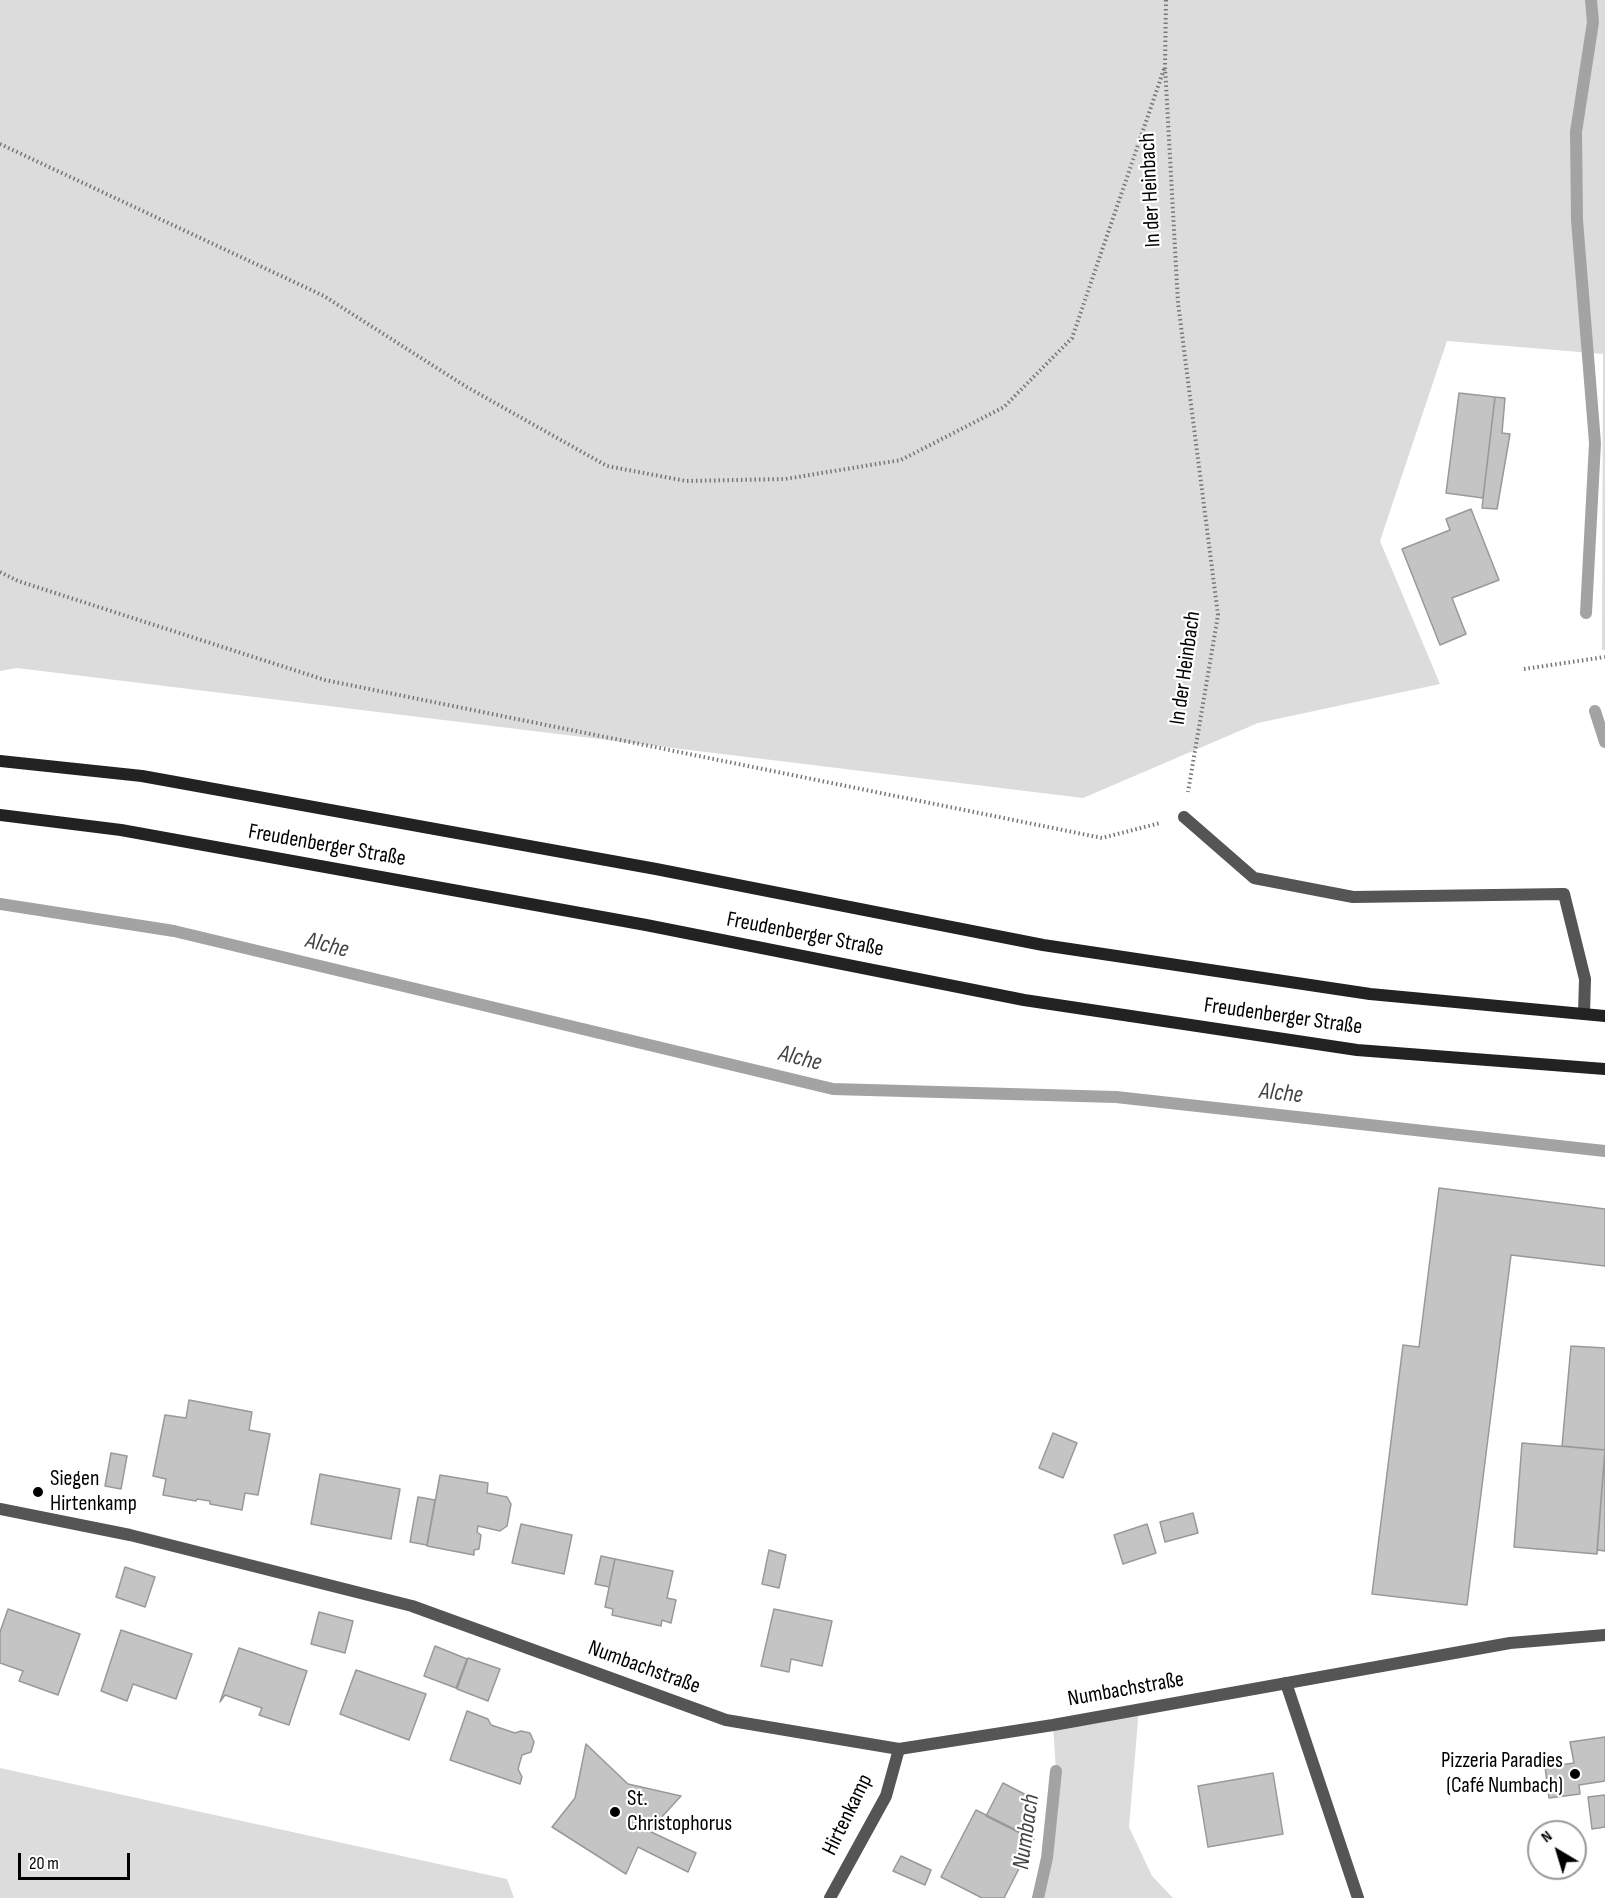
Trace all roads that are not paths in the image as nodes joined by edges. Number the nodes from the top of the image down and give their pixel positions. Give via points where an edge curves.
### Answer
1 (0, 761) edge
2 (0, 815) edge
3 (1184, 817) road end
4 (1584, 1014) junction
5 (1605, 1016) edge
6 (1605, 1069) edge
7 (0, 1509) edge
8 (1605, 1635) edge
9 (1286, 1683) junction
10 (899, 1749) junction
11 (830, 1898) edge
12 (1358, 1898) edge

1 - 4 main road, Freudenberger Straße via 142,776 656,869 1043,945 1370,994
2 - 6 main road, Freudenberger Straße via 121,830 622,921 1024,1000 1357,1050
3 - 4 street via 1254,878 1353,897 1564,894 1585,979
4 - 5 main road, Freudenberger Straße
7 - 10 street, Numbachstraße via 130,1535 412,1606 726,1720
8 - 9 street, Numbachstraße via 1509,1642
9 - 10 street, Numbachstraße
9 - 12 street
10 - 11 street, Hirtenkamp via 886,1796

